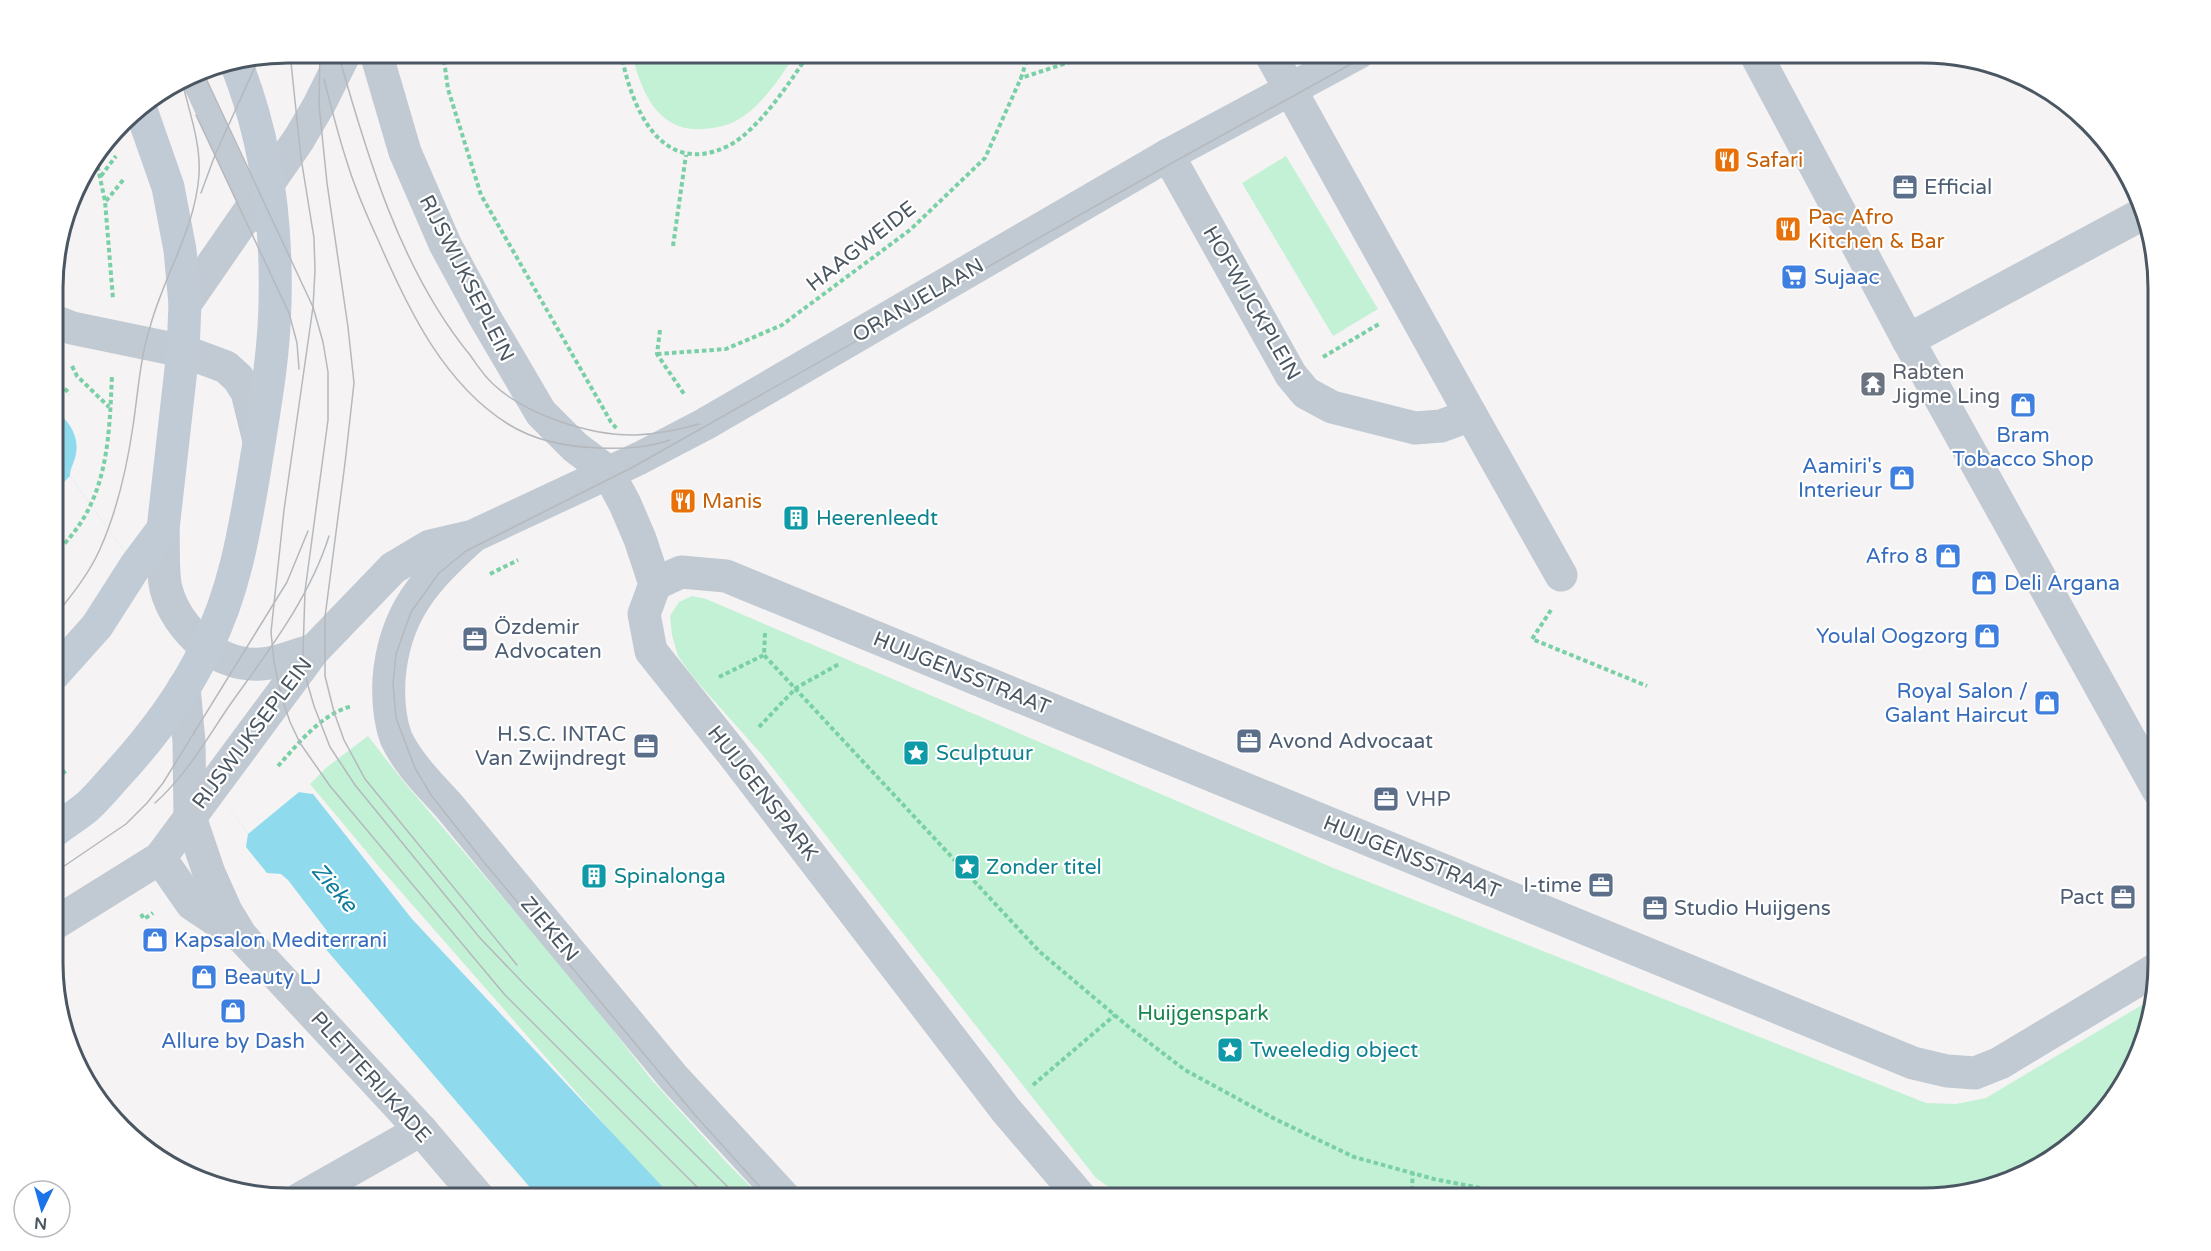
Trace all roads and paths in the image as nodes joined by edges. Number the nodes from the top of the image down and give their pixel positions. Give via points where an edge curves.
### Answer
1 (340, 63) edge
2 (379, 63) edge
3 (444, 63) edge
4 (623, 63) edge
5 (802, 63) edge
6 (1026, 63) edge
7 (1065, 63) edge
8 (1276, 63) edge
9 (1338, 63) edge
10 (1761, 63) edge
11 (238, 69) edge
12 (1021, 78) junction
13 (195, 83) edge
14 (1291, 89) junction
15 (143, 116) edge
16 (686, 154) junction
17 (1168, 155) junction
18 (98, 168) edge
19 (100, 176) dead end
20 (260, 195) junction
21 (2136, 217) edge
22 (673, 246) dead end
23 (185, 304) junction
24 (1410, 306) junction
25 (63, 324) edge
26 (660, 330) dead end
27 (1908, 340) junction
28 (183, 351) junction
29 (657, 354) junction
30 (68, 360) dead end
31 (1291, 375) junction
32 (63, 387) edge
33 (70, 394) dead end
34 (109, 408) dead end
35 (1471, 415) junction
36 (705, 424) junction
37 (259, 441) junction
38 (640, 458) junction
39 (608, 472) junction
40 (91, 505) dead end
41 (163, 529) junction
42 (473, 536) junction
43 (63, 546) edge
44 (1561, 575) joint
45 (655, 584) junction
46 (766, 590) junction
47 (874, 636) junction
48 (314, 650) junction
49 (204, 652) junction
50 (764, 655) junction
51 (63, 664) edge
52 (1647, 686) dead end
53 (184, 687) junction
54 (796, 688) junction
55 (685, 694) junction
56 (346, 707) dead end
57 (733, 754) junction
58 (279, 765) dead end
59 (2148, 772) edge
60 (190, 817) junction
61 (63, 825) edge
62 (160, 858) junction
63 (63, 918) edge
64 (243, 938) junction
65 (2148, 974) edge
66 (1114, 1015) junction
67 (1005, 1109) junction
68 (421, 1130) junction
69 (1413, 1173) junction
70 (319, 1188) edge
71 (470, 1188) edge
72 (776, 1188) edge
73 (1072, 1188) edge
74 (1412, 1188) edge
75 (1483, 1188) edge

1 - 20 street via 320,105
2 - 39 street, RIJSWIJKSEPLEIN via 405,152 445,244 484,316 541,413
3 - 38 path via 448,89 481,195 611,422
4 - 16 path via 635,104 651,131 664,145
5 - 16 path via 783,94 729,146 708,153
6 - 12 path, HAAGWEIDE
7 - 12 path
8 - 14 street
9 - 14 street, ORANJELAAN
10 - 27 street
11 - 20 main road via 251,104
12 - 29 path, HAAGWEIDE via 985,158 910,230 782,325 726,349
13 - 20 lane
14 - 17 street, ORANJELAAN
14 - 24 street
15 - 23 main road, RIJSWIJKSEPLEIN via 168,187
16 - 22 path
17 - 31 street, HOFWIJCKPLEIN
17 - 36 street, ORANJELAAN
18 - 19 path
20 - 23 street
20 - 37 main road via 274,255 274,314
21 - 27 street
23 - 28 main road, RIJSWIJKSEPLEIN
24 - 31 path
24 - 35 street
25 - 28 street
26 - 29 path
27 - 59 street
28 - 37 street via 226,367 238,378 247,392
28 - 41 main road, RIJSWIJKSEPLEIN
29 - 36 path
30 - 34 path via 77,376
31 - 35 street, HOFWIJCKPLEIN via 1306,393 1332,407 1415,428 1441,426
32 - 33 path
35 - 44 street
36 - 38 street, ORANJELAAN
37 - 49 main road via 232,585
38 - 39 street, ORANJELAAN
39 - 42 street, ORANJELAAN
39 - 45 street via 640,539
40 - 43 path
41 - 49 street, RIJSWIJKSEPLEIN via 166,587 173,609
41 - 51 main road via 97,626
42 - 48 street, RIJSWIJKSEPLEIN via 430,546 393,568
42 - 72 street, ZIEKEN via 436,570 412,602 400,628 392,650 388,698 396,737 415,768 674,1078
44 - 52 path via 1566,587 1532,639
45 - 46 street, HUIJGENSSTRAAT via 681,572 726,576
45 - 55 street, HUIJGENSPARK via 644,614 651,651
46 - 47 street, HUIJGENSSTRAAT
46 - 50 path
47 - 54 path via 837,666
47 - 65 street, HUIJGENSSTRAAT via 1913,1063 1974,1073 2000,1063
48 - 49 street, RIJSWIJKSEPLEIN via 258,664 235,662
48 - 60 street, RIJSWIJKSEPLEIN
49 - 53 main road
50 - 54 path
50 - 55 path
53 - 60 street, RIJSWIJKSEPLEIN
53 - 61 main road via 155,731 88,807
54 - 57 path
54 - 66 path via 1040,952
55 - 57 street, HUIJGENSPARK
56 - 58 path via 313,728
57 - 67 street, HUIJGENSPARK
60 - 62 street, RIJSWIJKSEPLEIN
60 - 64 street, RIJSWIJKSEPLEIN via 209,873
62 - 63 street
62 - 64 street, PLETTERIJKADE via 192,904
64 - 68 street, PLETTERIJKADE
66 - 67 path
66 - 69 path via 1185,1070 1275,1119 1354,1157
67 - 73 street, HUIJGENSPARK
68 - 70 street
68 - 71 street, PLETTERIJKADE
69 - 74 path
69 - 75 path

